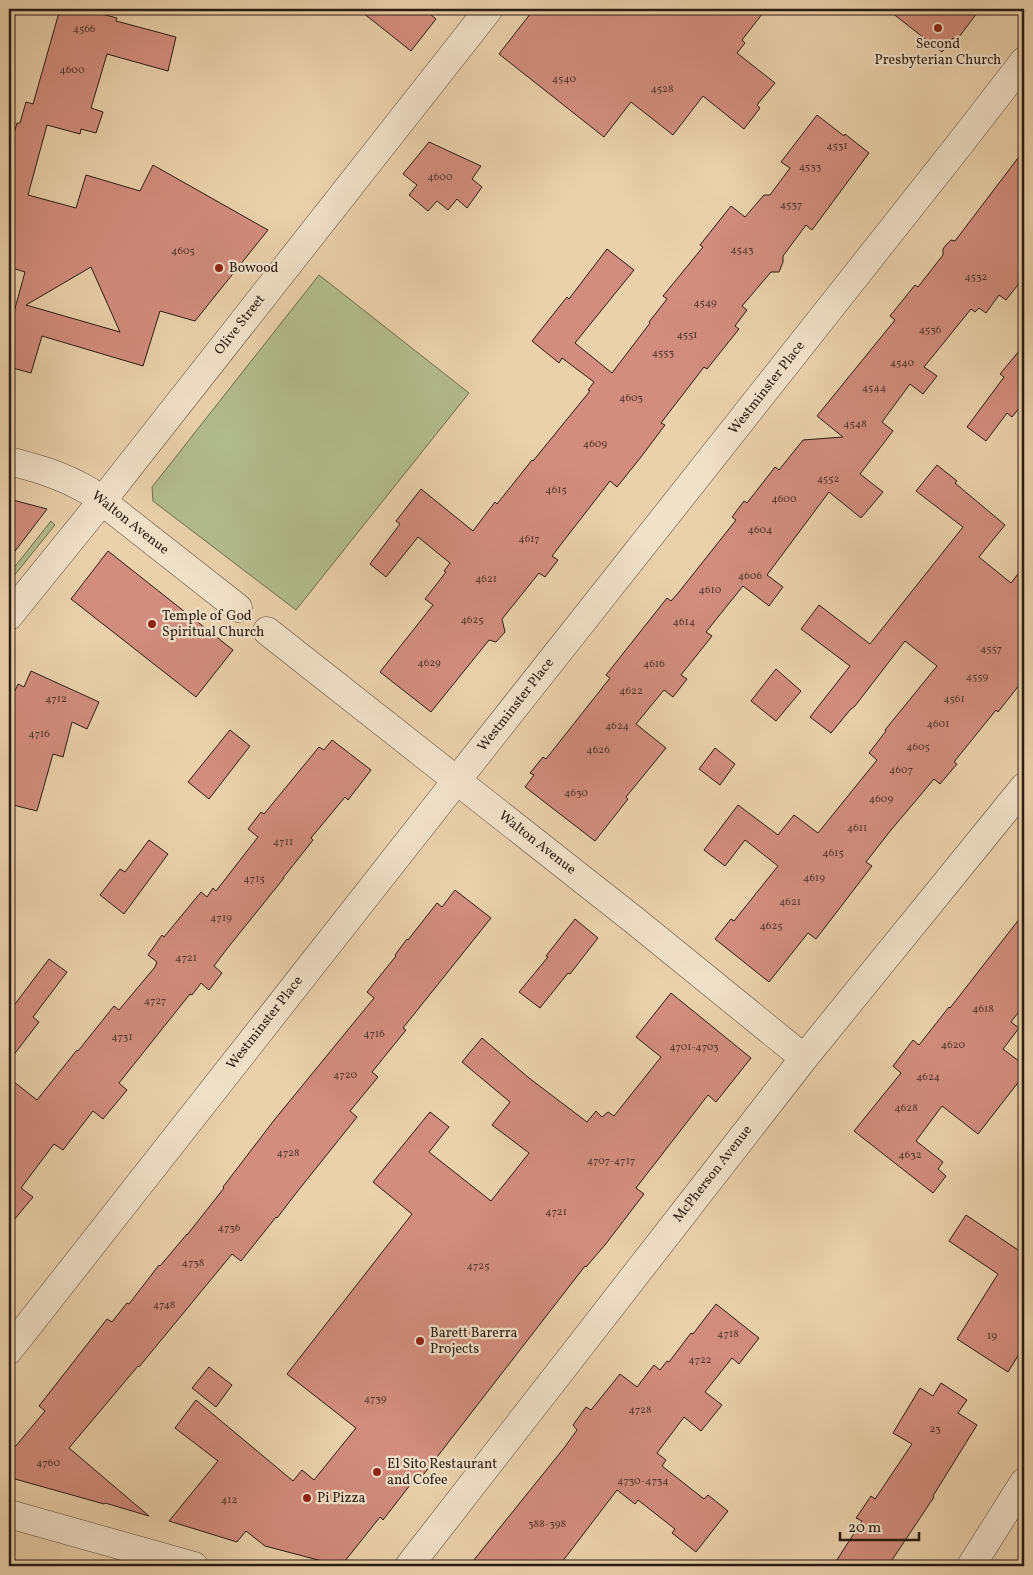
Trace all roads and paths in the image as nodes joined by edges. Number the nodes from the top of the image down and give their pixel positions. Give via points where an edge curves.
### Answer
1 (489, 9) edge
2 (1024, 61) edge
3 (9, 461) edge
4 (102, 501) junction
5 (238, 608) dead end
6 (9, 616) edge
7 (267, 631) dead end
8 (457, 780) junction
9 (1024, 787) edge
10 (804, 1058) junction
11 (9, 1350) edge
12 (1024, 1482) edge
13 (9, 1514) edge
14 (194, 1566) edge
15 (408, 1566) edge
16 (971, 1566) edge

1 - 4 street, Olive Street
2 - 8 street, Westminster Place
3 - 4 street, Walton Avenue via 70,480
4 - 5 street, Walton Avenue
4 - 6 street, Olive Street
7 - 8 street, Walton Avenue
8 - 10 street, Walton Avenue
8 - 11 street, Westminster Place
9 - 10 street, McPherson Avenue
10 - 15 street, McPherson Avenue
12 - 16 street
13 - 14 street

